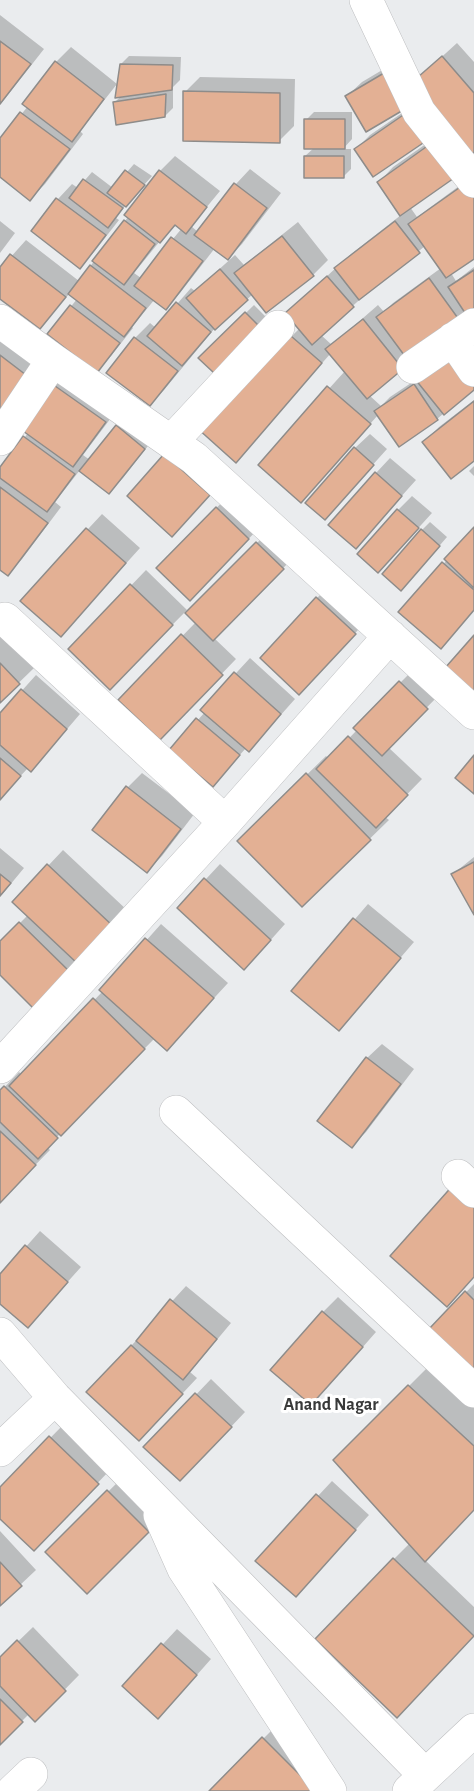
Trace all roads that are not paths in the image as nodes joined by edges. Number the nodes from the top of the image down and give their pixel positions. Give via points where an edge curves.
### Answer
1 (366, 0) edge
2 (474, 181) edge
3 (0, 321) edge
4 (278, 327) dead end
5 (464, 332) edge
6 (53, 360) junction
7 (413, 367) dead end
8 (474, 370) edge
9 (0, 440) edge
10 (171, 442) junction
11 (5, 619) dead end
12 (390, 636) junction
13 (474, 713) edge
14 (225, 822) junction
15 (2, 1061) edge
16 (176, 1112) dead end
17 (0, 1334) edge
18 (474, 1390) edge
19 (56, 1398) junction
20 (0, 1450) edge
21 (151, 1495) junction
22 (474, 1730) edge
23 (417, 1783) edge
24 (330, 1791) edge

1 - 2 street via 419,112
3 - 6 street
4 - 10 street
5 - 7 street
5 - 8 street
6 - 9 street
6 - 10 street
10 - 12 street via 194,458
11 - 14 street
12 - 13 street
12 - 14 street
14 - 15 street
16 - 18 street
17 - 19 street
19 - 20 street
19 - 21 street
21 - 23 street
21 - 24 street via 183,1569
22 - 23 street

